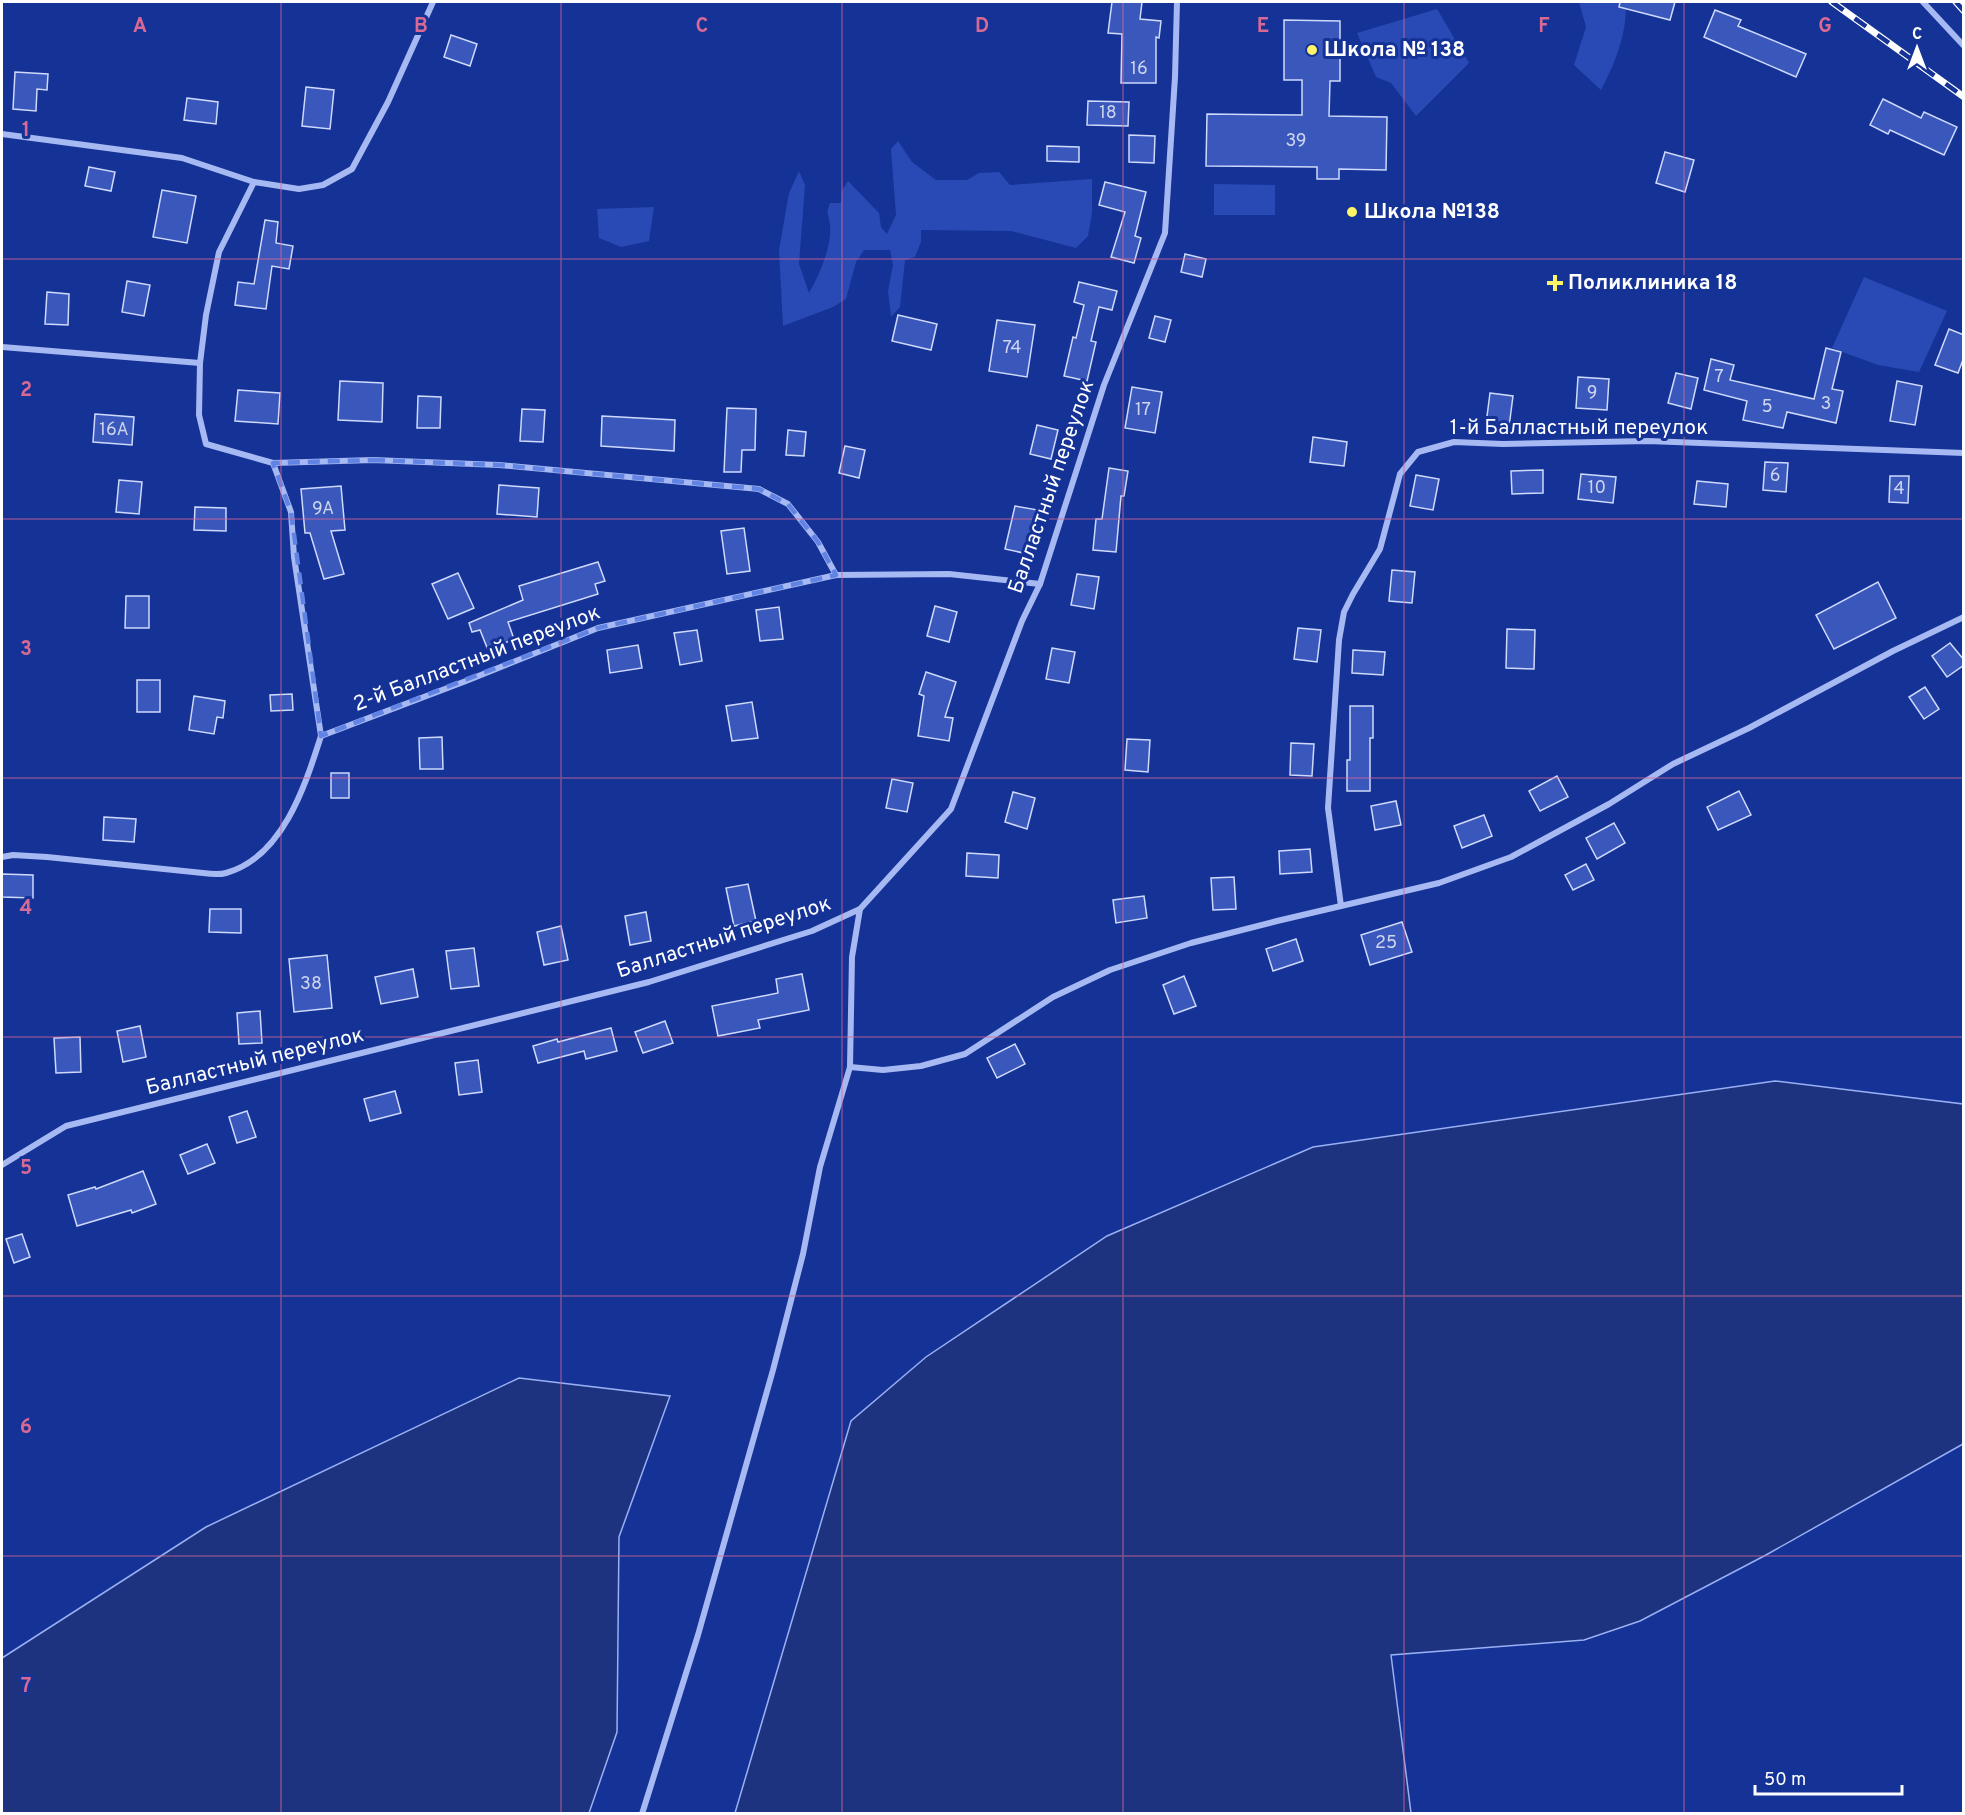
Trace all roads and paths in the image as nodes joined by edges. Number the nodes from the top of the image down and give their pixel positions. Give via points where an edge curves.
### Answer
1 (433, 2) edge
2 (1177, 2) edge
3 (1923, 2) edge
4 (1964, 46) edge
5 (2, 134) edge
6 (254, 182) junction
7 (2, 347) edge
8 (200, 363) junction
9 (1964, 453) edge
10 (273, 463) junction
11 (836, 575) junction
12 (1040, 584) junction
13 (1964, 617) edge
14 (321, 736) junction
15 (2, 857) edge
16 (1341, 906) junction
17 (860, 909) junction
18 (850, 1067) junction
19 (2, 1165) edge
20 (642, 1814) edge

1 - 6 street via 388,102 352,169 323,185 299,189
2 - 12 street, Балластный переулок via 1165,233 1104,385
3 - 4 street
5 - 6 street via 182,158
6 - 8 street via 219,252
7 - 8 street
8 - 10 street via 199,415 206,444
9 - 16 street, 1-й Балластный переулок via 1648,441 1454,442 1418,452 1400,474 1380,549 1344,612 1339,640 1328,808
10 - 11 street via 373,460 499,465 759,489 788,504 818,542
10 - 14 street via 291,512
11 - 12 street, 2-й Балластный переулок via 950,574
11 - 14 street, 2-й Балластный переулок via 598,628
12 - 17 street, Балластный переулок via 1022,621 951,809
13 - 16 street via 1672,765 1511,857 1439,883
14 - 15 street via 304,788 281,831 253,860 225,874 47,857
16 - 18 street via 1191,943 1110,970 1053,997 964,1054 921,1066 883,1070
17 - 18 street via 852,957
17 - 19 street, Балластный переулок via 812,931 649,982 66,1126
18 - 20 street via 820,1167 803,1254 773,1370 698,1635

